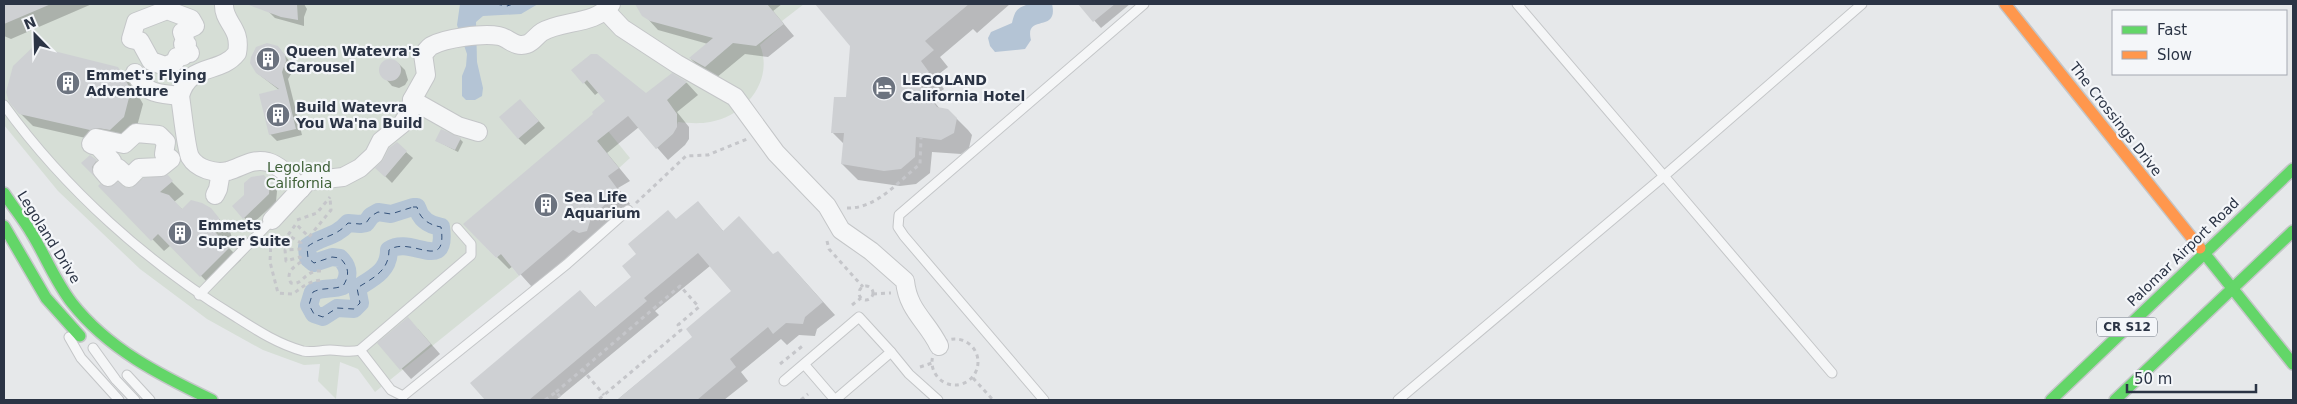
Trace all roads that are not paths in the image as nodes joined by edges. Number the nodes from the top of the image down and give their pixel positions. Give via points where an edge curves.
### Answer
1 (224, 4) edge
2 (1144, 4) edge
3 (1517, 4) edge
4 (1862, 4) edge
5 (2005, 4) edge
6 (609, 7) edge
7 (186, 30) dead end
8 (204, 69) junction
9 (135, 73) dead end
10 (180, 96) junction
11 (412, 100) junction
12 (4, 105) edge
13 (478, 132) dead end
14 (190, 157) junction
15 (2293, 169) edge
16 (102, 170) joint
17 (171, 171) dead end
18 (220, 172) junction
19 (1664, 176) junction
20 (301, 189) junction
21 (4, 193) edge
22 (215, 195) dead end
23 (628, 210) road end
24 (4, 226) edge
25 (274, 227) joint
26 (457, 228) dead end
27 (2293, 231) edge
28 (2203, 253) junction
29 (2232, 288) junction
30 (199, 295) junction
31 (46, 298) junction
32 (940, 346) road end
33 (93, 348) junction
34 (360, 350) junction
35 (891, 352) junction
36 (804, 364) junction
37 (2293, 364) edge
38 (1832, 373) dead end
39 (127, 375) junction
40 (784, 381) dead end
41 (154, 388) dead end
42 (404, 398) edge
43 (119, 400) edge
44 (135, 400) edge
45 (150, 400) edge
46 (212, 400) edge
47 (938, 400) edge
48 (1044, 400) edge
49 (1398, 400) edge
50 (2051, 400) edge
51 (2115, 400) edge

1 - 8 street via 224,11 238,35 237,53 223,66
2 - 48 lane via 899,215 898,227 904,236
3 - 19 lane
4 - 19 lane
5 - 28 main road, The Crossings Drive
6 - 11 street via 575,23 543,31 527,44 513,44 501,36 482,35 432,46 423,54 426,75
6 - 32 street via 622,28 735,97 776,153 827,206 840,230 871,251 905,281 906,296 913,310
7 - 8 street
8 - 10 street via 187,80
9 - 10 street via 149,92
10 - 14 street
11 - 13 street via 458,126
11 - 20 street via 411,110 402,124 381,141 374,155 360,168 344,177 308,181
12 - 30 lane via 66,179 130,240
14 - 17 street
14 - 18 street via 199,166
15 - 28 main road, Palomar Airport Road / CR S12
16 - 16 street via 108,177 118,168 130,178 138,168 160,167 171,159 164,154 166,142 159,135 136,133 124,144 96,138 91,144 95,143 112,161
18 - 20 street via 250,162 268,162 286,173
18 - 22 street
19 - 38 lane
19 - 49 lane
20 - 25 street
21 - 46 main road, Legoland Drive via 31,233 57,282 89,323 118,349 159,375
23 - 42 lane via 568,264
24 - 31 main road
25 - 30 lane
26 - 34 lane via 471,244 471,255
27 - 29 main road, CR S12
28 - 29 main road, The Crossings Drive
28 - 50 main road, Palomar Airport Road / CR S12
29 - 37 main road, The Crossings Drive
29 - 51 main road, CR S12
30 - 34 lane via 274,341 306,351
31 - 33 main road
31 - 43 lane via 81,358
33 - 39 main road
33 - 44 lane
34 - 42 lane via 391,390
35 - 36 lane via 859,317
35 - 36 lane via 834,400
35 - 47 lane via 909,374
36 - 40 lane
39 - 41 main road
39 - 45 lane

